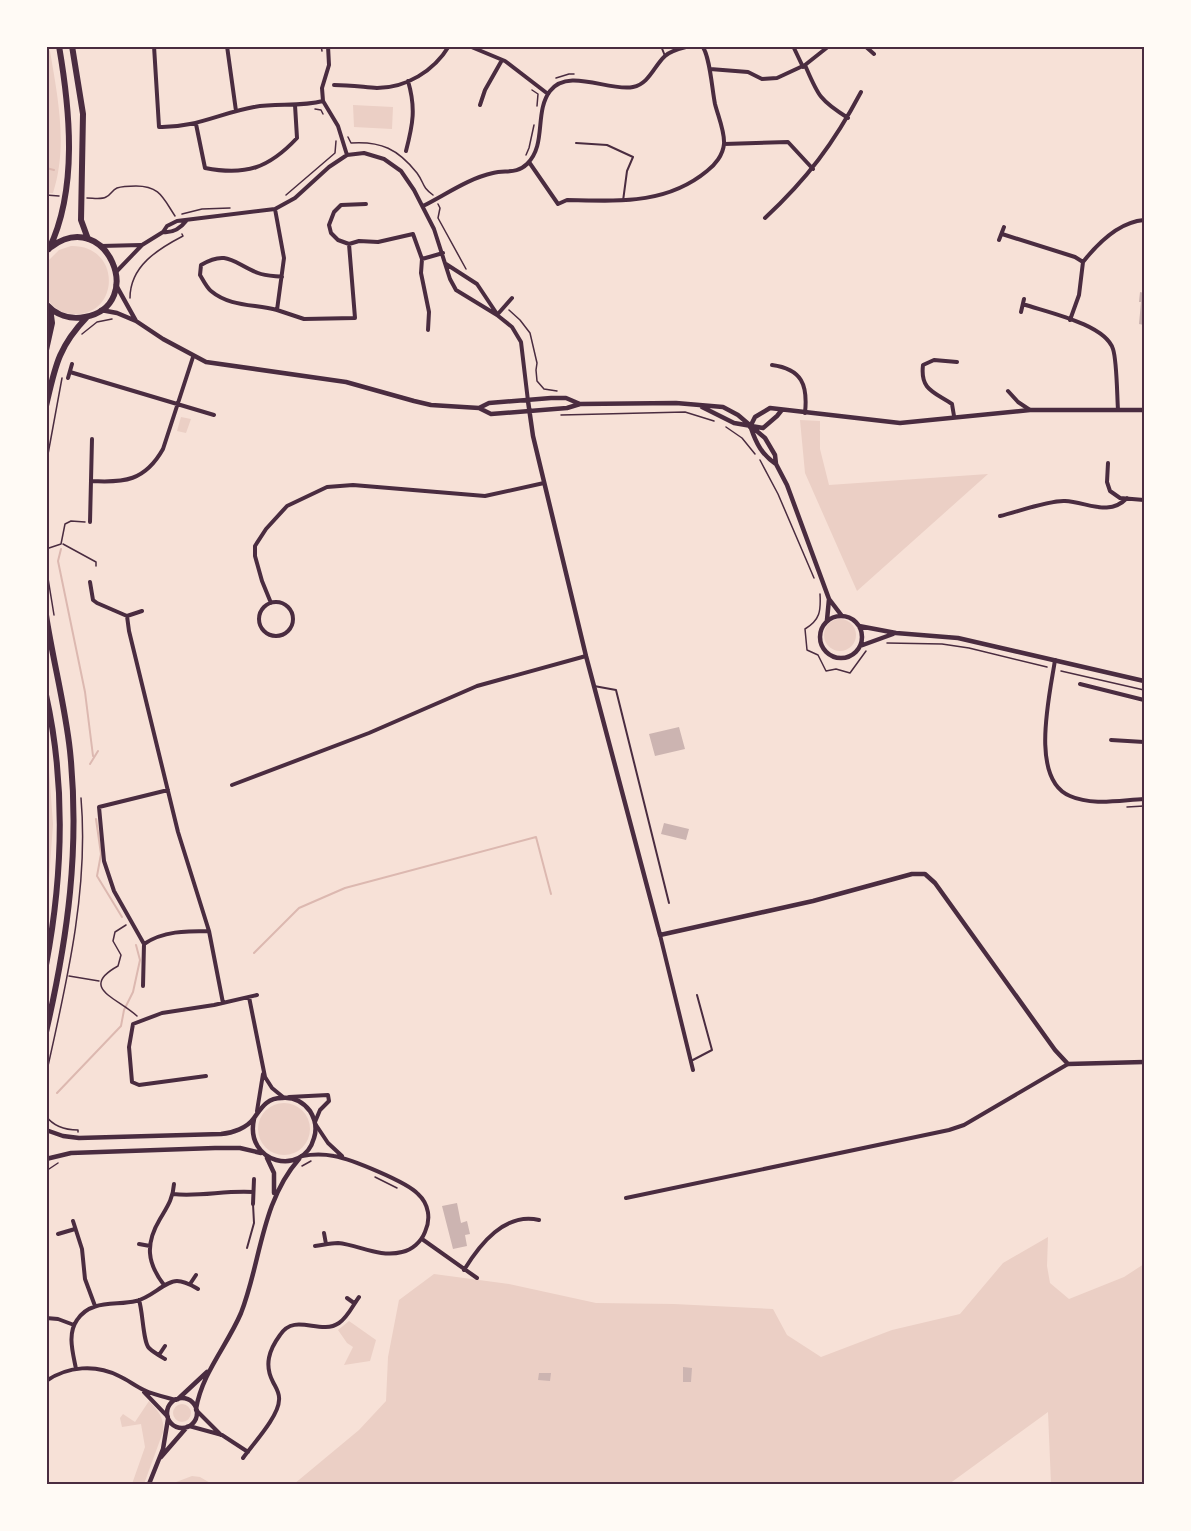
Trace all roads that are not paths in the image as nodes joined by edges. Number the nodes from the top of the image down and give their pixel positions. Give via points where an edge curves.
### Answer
1 (59, 46) edge
2 (72, 46) edge
3 (154, 46) edge
4 (227, 46) edge
5 (328, 46) edge
6 (449, 46) edge
7 (469, 46) edge
8 (661, 46) edge
9 (690, 46) edge
10 (702, 46) edge
11 (793, 46) edge
12 (829, 46) edge
13 (864, 46) edge
14 (874, 54) dead end
15 (665, 56) junction
16 (502, 60) junction
17 (804, 66) junction
18 (710, 69) junction
19 (408, 81) junction
20 (334, 85) dead end
21 (861, 92) dead end
22 (548, 94) junction
23 (323, 101) junction
24 (295, 105) junction
25 (480, 105) dead end
26 (236, 111) junction
27 (848, 118) junction
28 (196, 124) junction
29 (576, 143) dead end
30 (724, 144) junction
31 (406, 150) dead end
32 (347, 155) junction
33 (529, 162) junction
34 (813, 169) junction
35 (623, 201) junction
36 (366, 204) dead end
37 (423, 206) junction
38 (274, 209) junction
39 (765, 218) dead end
40 (187, 220) junction
41 (1144, 220) edge
42 (1004, 228) dead end
43 (163, 232) junction
44 (1002, 234) junction
45 (88, 239) junction
46 (999, 240) dead end
47 (350, 244) junction
48 (142, 245) junction
49 (101, 246) junction
50 (48, 250) edge
51 (443, 254) junction
52 (422, 259) junction
53 (1083, 262) junction
54 (446, 264) junction
55 (117, 271) junction
56 (282, 277) junction
57 (116, 285) junction
58 (512, 298) dead end
59 (48, 306) edge
60 (100, 310) junction
61 (277, 310) junction
62 (1021, 312) dead end
63 (497, 315) junction
64 (87, 316) junction
65 (1070, 320) junction
66 (136, 321) junction
67 (428, 330) dead end
68 (46, 350) edge
69 (194, 357) junction
70 (957, 362) dead end
71 (72, 364) dead end
72 (772, 365) dead end
73 (70, 372) junction
74 (68, 378) dead end
75 (1008, 391) dead end
76 (528, 400) junction
77 (580, 404) junction
78 (177, 405) junction
79 (46, 406) edge
80 (699, 406) junction
81 (478, 408) junction
82 (1030, 410) junction
83 (1118, 410) junction
84 (1144, 410) edge
85 (781, 411) junction
86 (529, 412) junction
87 (805, 413) junction
88 (214, 415) dead end
89 (954, 416) junction
90 (750, 427) junction
91 (92, 440) dead end
92 (1108, 463) dead end
93 (776, 464) junction
94 (91, 481) junction
95 (544, 483) junction
96 (1127, 498) junction
97 (1144, 500) edge
98 (1000, 516) dead end
99 (90, 522) road end
100 (90, 582) dead end
101 (829, 599) junction
102 (271, 603) junction
103 (142, 611) dead end
104 (46, 615) edge
105 (127, 616) junction
106 (842, 616) junction
107 (826, 622) junction
108 (859, 626) junction
109 (896, 633) junction
110 (860, 646) junction
111 (586, 656) junction
112 (1055, 660) junction
113 (1144, 681) edge
114 (1080, 684) dead end
115 (594, 686) junction
116 (46, 695) edge
117 (1144, 700) edge
118 (1112, 740) dead end
119 (1144, 742) edge
120 (232, 785) dead end
121 (168, 790) junction
122 (1144, 800) edge
123 (669, 903) dead end
124 (209, 931) junction
125 (660, 935) junction
126 (144, 944) junction
127 (46, 964) edge
128 (143, 986) dead end
129 (257, 995) dead end
130 (697, 995) dead end
131 (249, 997) junction
132 (223, 1003) junction
133 (46, 1032) edge
134 (690, 1061) junction
135 (1144, 1062) edge
136 (1068, 1064) junction
137 (693, 1070) dead end
138 (263, 1071) junction
139 (206, 1076) dead end
140 (286, 1098) junction
141 (257, 1112) junction
142 (254, 1119) junction
143 (315, 1124) junction
144 (46, 1130) edge
145 (46, 1140) edge
146 (46, 1147) edge
147 (264, 1155) junction
148 (301, 1156) junction
149 (46, 1159) edge
150 (348, 1159) junction
151 (254, 1179) dead end
152 (174, 1184) dead end
153 (254, 1192) junction
154 (173, 1194) junction
155 (273, 1198) junction
156 (626, 1198) dead end
157 (253, 1204) joint
158 (539, 1220) dead end
159 (73, 1221) dead end
160 (75, 1229) junction
161 (324, 1233) dead end
162 (58, 1234) dead end
163 (422, 1239) junction
164 (139, 1244) dead end
165 (326, 1244) junction
166 (150, 1246) junction
167 (315, 1246) dead end
168 (247, 1248) dead end
169 (464, 1270) junction
170 (196, 1275) dead end
171 (477, 1278) dead end
172 (190, 1284) junction
173 (164, 1285) junction
174 (198, 1289) dead end
175 (359, 1297) dead end
176 (346, 1298) dead end
177 (139, 1300) junction
178 (354, 1303) junction
179 (95, 1306) junction
180 (46, 1318) edge
181 (74, 1325) junction
182 (165, 1346) dead end
183 (159, 1355) junction
184 (165, 1359) dead end
185 (76, 1369) junction
186 (209, 1370) junction
187 (46, 1381) edge
188 (141, 1389) junction
189 (176, 1400) junction
190 (196, 1410) junction
191 (168, 1418) junction
192 (188, 1426) junction
193 (222, 1435) junction
194 (248, 1452) junction
195 (243, 1458) dead end
196 (159, 1459) junction
197 (149, 1485) edge

1 - 50 main road via 68,110 68,153 61,222
2 - 45 main road via 83,114 81,220
3 - 28 street via 159,127
4 - 26 street
5 - 23 street
6 - 19 street via 436,65
7 - 16 street
8 - 15 lane
9 - 15 street
10 - 18 street
11 - 17 street
12 - 17 street
13 - 14 street
15 - 22 street via 645,81 630,88 567,81
16 - 22 street
16 - 25 street
17 - 18 street via 762,80 748,72
17 - 27 street via 827,105
18 - 30 street
19 - 20 street via 378,88
19 - 31 street via 414,115
21 - 27 street
22 - 33 street via 543,103 536,150
23 - 24 street
23 - 32 street via 338,126
24 - 26 street
24 - 28 street via 297,138 269,163 255,169 205,168
26 - 28 street
27 - 34 street
29 - 35 lane via 606,145 633,157
30 - 34 street via 788,142
30 - 35 street via 713,167 680,189
32 - 37 street via 364,153 384,159 400,171
32 - 38 street via 295,198
33 - 35 street via 558,204 567,200
33 - 37 street via 520,170 480,177
34 - 39 street
36 - 47 street via 341,205 334,212 329,225 331,233
37 - 51 street
38 - 40 street
38 - 56 street via 284,258
40 - 43 street via 170,233
40 - 43 street via 177,220
41 - 53 street via 1120,227
42 - 44 street
43 - 48 street
44 - 46 street
44 - 53 street
45 - 49 main road
45 - 50 main road via 72,238
47 - 52 street via 413,234
47 - 61 street via 355,318 304,319
48 - 49 street
48 - 55 street
49 - 55 main road
51 - 52 street
51 - 54 street
52 - 67 street
53 - 65 street
54 - 63 street via 477,284
54 - 63 street via 456,290
55 - 57 main road
56 - 61 street
56 - 61 street via 259,273 232,259 213,258 201,265 200,275 211,291 237,304
57 - 60 main road
57 - 66 street
58 - 63 street
59 - 64 main road via 68,317
59 - 68 main road via 52,323
60 - 64 main road
60 - 66 street
62 - 65 street via 1024,302
63 - 76 street via 512,327 521,342
64 - 79 main road via 63,347
65 - 83 street via 1103,334 1113,348
66 - 69 street
69 - 78 street
69 - 81 street via 346,382 432,405
70 - 89 street via 934,360 923,365 922,378 926,387 952,404
71 - 73 street
72 - 87 street via 785,367 800,378 806,390
73 - 74 street
73 - 78 street
75 - 82 street
76 - 77 street via 566,398
76 - 81 street via 489,403
76 - 86 street
77 - 80 street
77 - 86 street
78 - 88 street
78 - 94 street via 163,449 146,471 114,483
80 - 90 street
80 - 90 street via 723,407
81 - 86 street via 491,414
82 - 83 street
82 - 89 street
83 - 84 street
85 - 87 street
85 - 90 street via 763,428
85 - 90 street via 770,408 755,417
86 - 95 street
87 - 89 street via 900,423
90 - 93 street via 756,444
90 - 93 street via 765,438
91 - 94 street
92 - 96 street via 1110,492
93 - 101 street
94 - 99 street
95 - 102 street via 485,496 353,484 327,488 287,506 255,546
95 - 111 street
96 - 97 street
96 - 98 street via 1119,507 1063,501
100 - 105 street via 93,600
101 - 106 street
101 - 107 street
102 - 102 street via 262,609 260,626 268,634 280,636 292,627 293,615 287,605
103 - 105 street
104 - 133 main road via 69,747 75,826 68,925
105 - 121 street
106 - 107 street
106 - 108 street
107 - 110 street via 820,637 830,654 843,657
108 - 109 street
108 - 110 street
109 - 110 street
109 - 112 street via 958,638
111 - 115 street
111 - 120 street via 477,686 369,733
112 - 113 street
112 - 122 street via 1045,734 1054,783 1069,796 1090,800
114 - 117 street
115 - 123 lane via 616,690
115 - 125 street
116 - 127 main road via 57,761 61,840 58,897
118 - 119 street
121 - 124 street
121 - 126 street via 99,807 104,861 114,891
124 - 126 street via 180,931
124 - 132 street
125 - 134 street
125 - 136 street via 925,874
126 - 128 street
129 - 131 street
130 - 134 lane via 712,1050
131 - 132 street
131 - 138 street
132 - 139 street via 162,1014 133,1024 129,1047 132,1082 139,1085
134 - 137 street
135 - 136 street
136 - 156 street via 949,1130
138 - 140 street via 268,1084
138 - 141 street
140 - 141 street via 269,1100
140 - 143 street via 306,1106
140 - 143 street via 328,1095 329,1101
141 - 142 street
142 - 144 street via 238,1130 221,1134 79,1138
142 - 147 street via 253,1140
143 - 148 street via 313,1143
143 - 150 street via 328,1143
145 - 146 main road
147 - 148 street via 280,1161
147 - 149 street via 229,1148 70,1153
147 - 155 street via 274,1173
148 - 150 street via 326,1154
148 - 155 street
150 - 163 street via 418,1192 428,1215
151 - 153 street
152 - 154 street
153 - 154 street
153 - 157 street
154 - 166 street
155 - 186 street via 242,1310
157 - 168 lane via 254,1223
158 - 169 street via 523,1218 493,1233
159 - 160 street
160 - 162 street
160 - 179 street
161 - 165 street
163 - 165 street via 408,1250 396,1253
163 - 169 street
164 - 166 street
165 - 167 street
166 - 173 street via 153,1269
169 - 171 street
170 - 172 street
172 - 173 street via 176,1281
172 - 174 street
173 - 177 street
175 - 178 street
176 - 178 street
177 - 179 street
177 - 183 street via 146,1342
178 - 194 street via 343,1319 332,1326 298,1324 280,1335 267,1364 278,1391 278,1405
179 - 181 street via 79,1316
180 - 181 street
181 - 185 street via 71,1341
182 - 183 street
183 - 184 street
185 - 187 street
185 - 188 street via 103,1370
186 - 189 street
186 - 190 street
188 - 189 street
188 - 191 street
189 - 190 street via 186,1399
189 - 191 street via 170,1405
190 - 192 street via 195,1419
190 - 193 street
191 - 192 street via 178,1427
191 - 196 street
192 - 193 street
192 - 196 street
193 - 194 street
194 - 195 street
196 - 197 street

